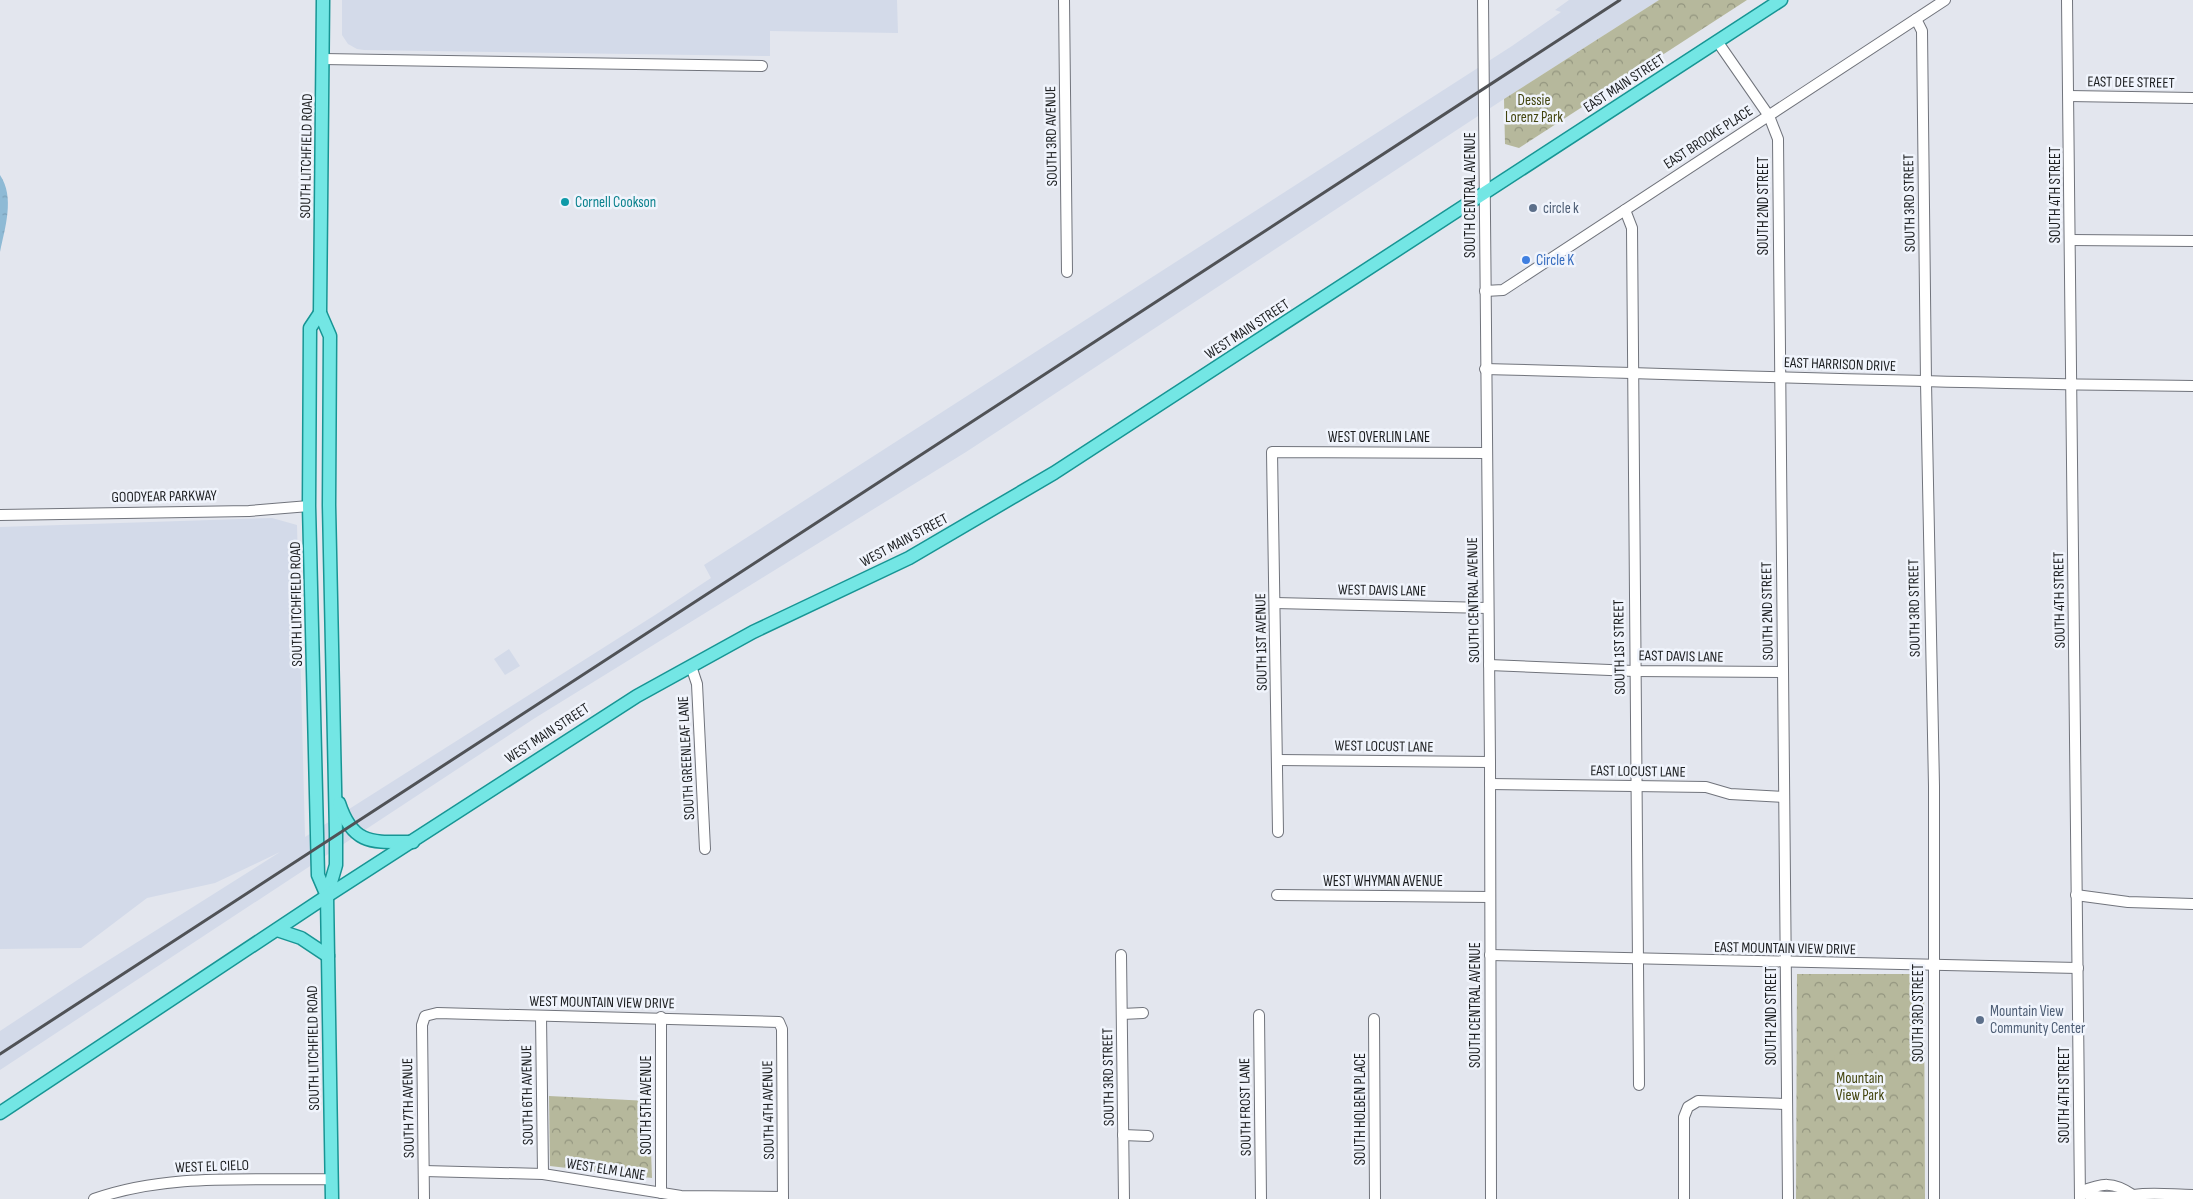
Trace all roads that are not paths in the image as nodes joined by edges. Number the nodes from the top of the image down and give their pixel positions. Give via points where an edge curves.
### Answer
1 (323, 0) edge
2 (1064, 0) edge
3 (1483, 0) edge
4 (1781, 0) edge
5 (1945, 0) edge
6 (2067, 0) edge
7 (1916, 19) junction
8 (1717, 41) junction
9 (323, 59) junction
10 (762, 66) dead end
11 (2069, 96) junction
12 (2193, 98) edge
13 (1769, 116) junction
14 (1485, 194) junction
15 (1625, 210) junction
16 (2070, 240) junction
17 (2193, 241) edge
18 (1067, 272) dead end
19 (1485, 292) junction
20 (320, 313) junction
21 (310, 328) junction
22 (330, 336) junction
23 (1485, 370) junction
24 (1632, 373) junction
25 (1779, 376) junction
26 (1926, 382) junction
27 (2071, 385) junction
28 (2193, 386) edge
29 (1272, 452) joint
30 (1486, 453) junction
31 (329, 505) junction
32 (309, 506) junction
33 (0, 515) edge
34 (1275, 603) junction
35 (1488, 608) junction
36 (1489, 665) junction
37 (691, 666) junction
38 (1634, 671) junction
39 (1782, 672) junction
40 (1278, 760) junction
41 (1490, 762) junction
42 (1490, 784) junction
43 (1636, 786) junction
44 (335, 792) junction
45 (1784, 797) junction
46 (1278, 832) dead end
47 (413, 842) junction
48 (705, 849) dead end
49 (1277, 895) dead end
50 (2076, 895) junction
51 (327, 896) junction
52 (1490, 897) junction
53 (2193, 904) edge
54 (277, 930) junction
55 (1122, 955) dead end
56 (1490, 955) junction
57 (328, 956) junction
58 (1639, 960) junction
59 (1786, 963) junction
60 (1932, 966) junction
61 (2078, 968) junction
62 (1144, 1013) dead end
63 (1122, 1014) junction
64 (1259, 1015) dead end
65 (425, 1016) joint
66 (541, 1016) junction
67 (661, 1017) junction
68 (1374, 1019) dead end
69 (778, 1022) joint
70 (1639, 1085) dead end
71 (1786, 1104) junction
72 (0, 1113) edge
73 (1123, 1135) junction
74 (1148, 1136) dead end
75 (424, 1171) junction
76 (543, 1174) junction
77 (332, 1179) junction
78 (661, 1193) junction
79 (2193, 1195) edge
80 (115, 1196) edge
81 (2080, 1196) edge
82 (784, 1198) edge
83 (94, 1199) edge
84 (332, 1199) edge
85 (424, 1199) edge
86 (1124, 1199) edge
87 (1261, 1199) edge
88 (1376, 1199) edge
89 (1491, 1199) edge
90 (1684, 1199) edge
91 (1788, 1199) edge
92 (1934, 1199) edge

1 - 9 main road, SOUTH LITCHFIELD ROAD
2 - 18 street, SOUTH 3RD AVENUE
3 - 14 street, SOUTH CENTRAL AVENUE
4 - 8 main road, EAST MAIN STREET
5 - 7 street, EAST BROOKE PLACE
6 - 11 street, SOUTH 4TH STREET
7 - 13 street, EAST BROOKE PLACE
7 - 26 street, SOUTH 3RD STREET via 1922,31
8 - 13 street, SOUTH 2ND STREET
8 - 14 main road, EAST MAIN STREET
9 - 10 street
9 - 20 main road, SOUTH LITCHFIELD ROAD
11 - 12 street, EAST DEE STREET
11 - 16 street, SOUTH 4TH STREET
13 - 15 street, EAST BROOKE PLACE
13 - 25 street, SOUTH 2ND STREET via 1778,139
14 - 19 street, SOUTH CENTRAL AVENUE
14 - 37 main road, WEST MAIN STREET via 984,516 909,558 753,632
15 - 19 street, EAST BROOKE PLACE via 1503,290
15 - 24 street, SOUTH 1ST STREET via 1632,228
16 - 17 street
16 - 27 street, SOUTH 4TH STREET
19 - 23 street, SOUTH CENTRAL AVENUE
20 - 21 main road
20 - 22 main road, SOUTH LITCHFIELD ROAD
21 - 22 main road
21 - 32 main road, SOUTH LITCHFIELD ROAD
22 - 31 main road, SOUTH LITCHFIELD ROAD
23 - 24 street, EAST HARRISON DRIVE
23 - 30 street, SOUTH CENTRAL AVENUE
24 - 25 street, EAST HARRISON DRIVE
24 - 38 street, SOUTH 1ST STREET
25 - 26 street, EAST HARRISON DRIVE
25 - 39 street, SOUTH 2ND STREET
26 - 27 street, EAST HARRISON DRIVE
26 - 60 street, SOUTH 3RD STREET via 1934,786
27 - 28 street, EAST HARRISON DRIVE
27 - 50 street, SOUTH 4TH STREET
29 - 30 street, WEST OVERLIN LANE
29 - 34 street, SOUTH 1ST AVENUE
30 - 35 street, SOUTH CENTRAL AVENUE
31 - 32 main road, GOODYEAR PARKWAY
31 - 44 main road, SOUTH LITCHFIELD ROAD
32 - 33 street, GOODYEAR PARKWAY via 249,511
32 - 51 main road, SOUTH LITCHFIELD ROAD via 318,875
34 - 35 street, WEST DAVIS LANE
34 - 40 street, SOUTH 1ST AVENUE
35 - 36 street, SOUTH CENTRAL AVENUE
36 - 38 street, EAST DAVIS LANE
36 - 41 street, SOUTH CENTRAL AVENUE
37 - 47 main road, WEST MAIN STREET via 568,739
37 - 48 street, SOUTH GREENLEAF LANE via 698,684
38 - 39 street, EAST DAVIS LANE
38 - 43 street, SOUTH 1ST STREET
39 - 45 street, SOUTH 2ND STREET
40 - 41 street, WEST LOCUST LANE
40 - 46 street, SOUTH 1ST AVENUE
41 - 42 street, SOUTH CENTRAL AVENUE
42 - 43 street, EAST LOCUST LANE
42 - 52 street, SOUTH CENTRAL AVENUE
43 - 45 street, EAST LOCUST LANE via 1706,787 1730,794
43 - 58 street, SOUTH 1ST STREET
44 - 47 main road via 348,826 361,837 377,842
44 - 51 main road, SOUTH LITCHFIELD ROAD via 336,865
45 - 59 street, SOUTH 2ND STREET
47 - 51 main road, WEST MAIN STREET
49 - 52 street, WEST WHYMAN AVENUE
50 - 53 street via 2128,902
50 - 61 street, SOUTH 4TH STREET
51 - 54 main road, WEST MAIN STREET
51 - 57 main road, SOUTH LITCHFIELD ROAD
52 - 56 street, SOUTH CENTRAL AVENUE
54 - 57 main road via 301,938
54 - 72 main road, WEST MAIN STREET
55 - 63 street, SOUTH 3RD STREET
56 - 58 street, EAST MOUNTAIN VIEW DRIVE
56 - 89 street, SOUTH CENTRAL AVENUE
57 - 77 main road, SOUTH LITCHFIELD ROAD
58 - 59 street, EAST MOUNTAIN VIEW DRIVE
58 - 70 street, SOUTH 1ST STREET
59 - 60 street, EAST MOUNTAIN VIEW DRIVE
59 - 71 street, SOUTH 2ND STREET
60 - 61 street, EAST MOUNTAIN VIEW DRIVE
60 - 92 street, SOUTH 3RD STREET
61 - 81 street, SOUTH 4TH STREET
62 - 63 street
63 - 73 street, SOUTH 3RD STREET
64 - 87 street, SOUTH FROST LANE
65 - 66 street, WEST MOUNTAIN VIEW DRIVE via 437,1013
65 - 75 street, SOUTH 7TH AVENUE via 422,1024
66 - 67 street, WEST MOUNTAIN VIEW DRIVE
66 - 76 street, SOUTH 6TH AVENUE
67 - 69 street, WEST MOUNTAIN VIEW DRIVE
67 - 78 street, SOUTH 5TH AVENUE
68 - 88 street, SOUTH HOLBEN PLACE
69 - 82 street, SOUTH 4TH AVENUE via 782,1029
71 - 90 street via 1698,1101 1688,1107 1684,1117
71 - 91 street, SOUTH 2ND STREET
73 - 74 street
73 - 86 street, SOUTH 3RD STREET
75 - 76 street, WEST ELM LANE
75 - 85 street, SOUTH 7TH AVENUE
76 - 78 street, WEST ELM LANE
77 - 80 street, WEST EL CIELO via 196,1180 151,1184
77 - 84 main road, SOUTH LITCHFIELD ROAD
78 - 82 street, WEST ELM LANE
79 - 81 street
80 - 83 street, WEST EL CIELO

